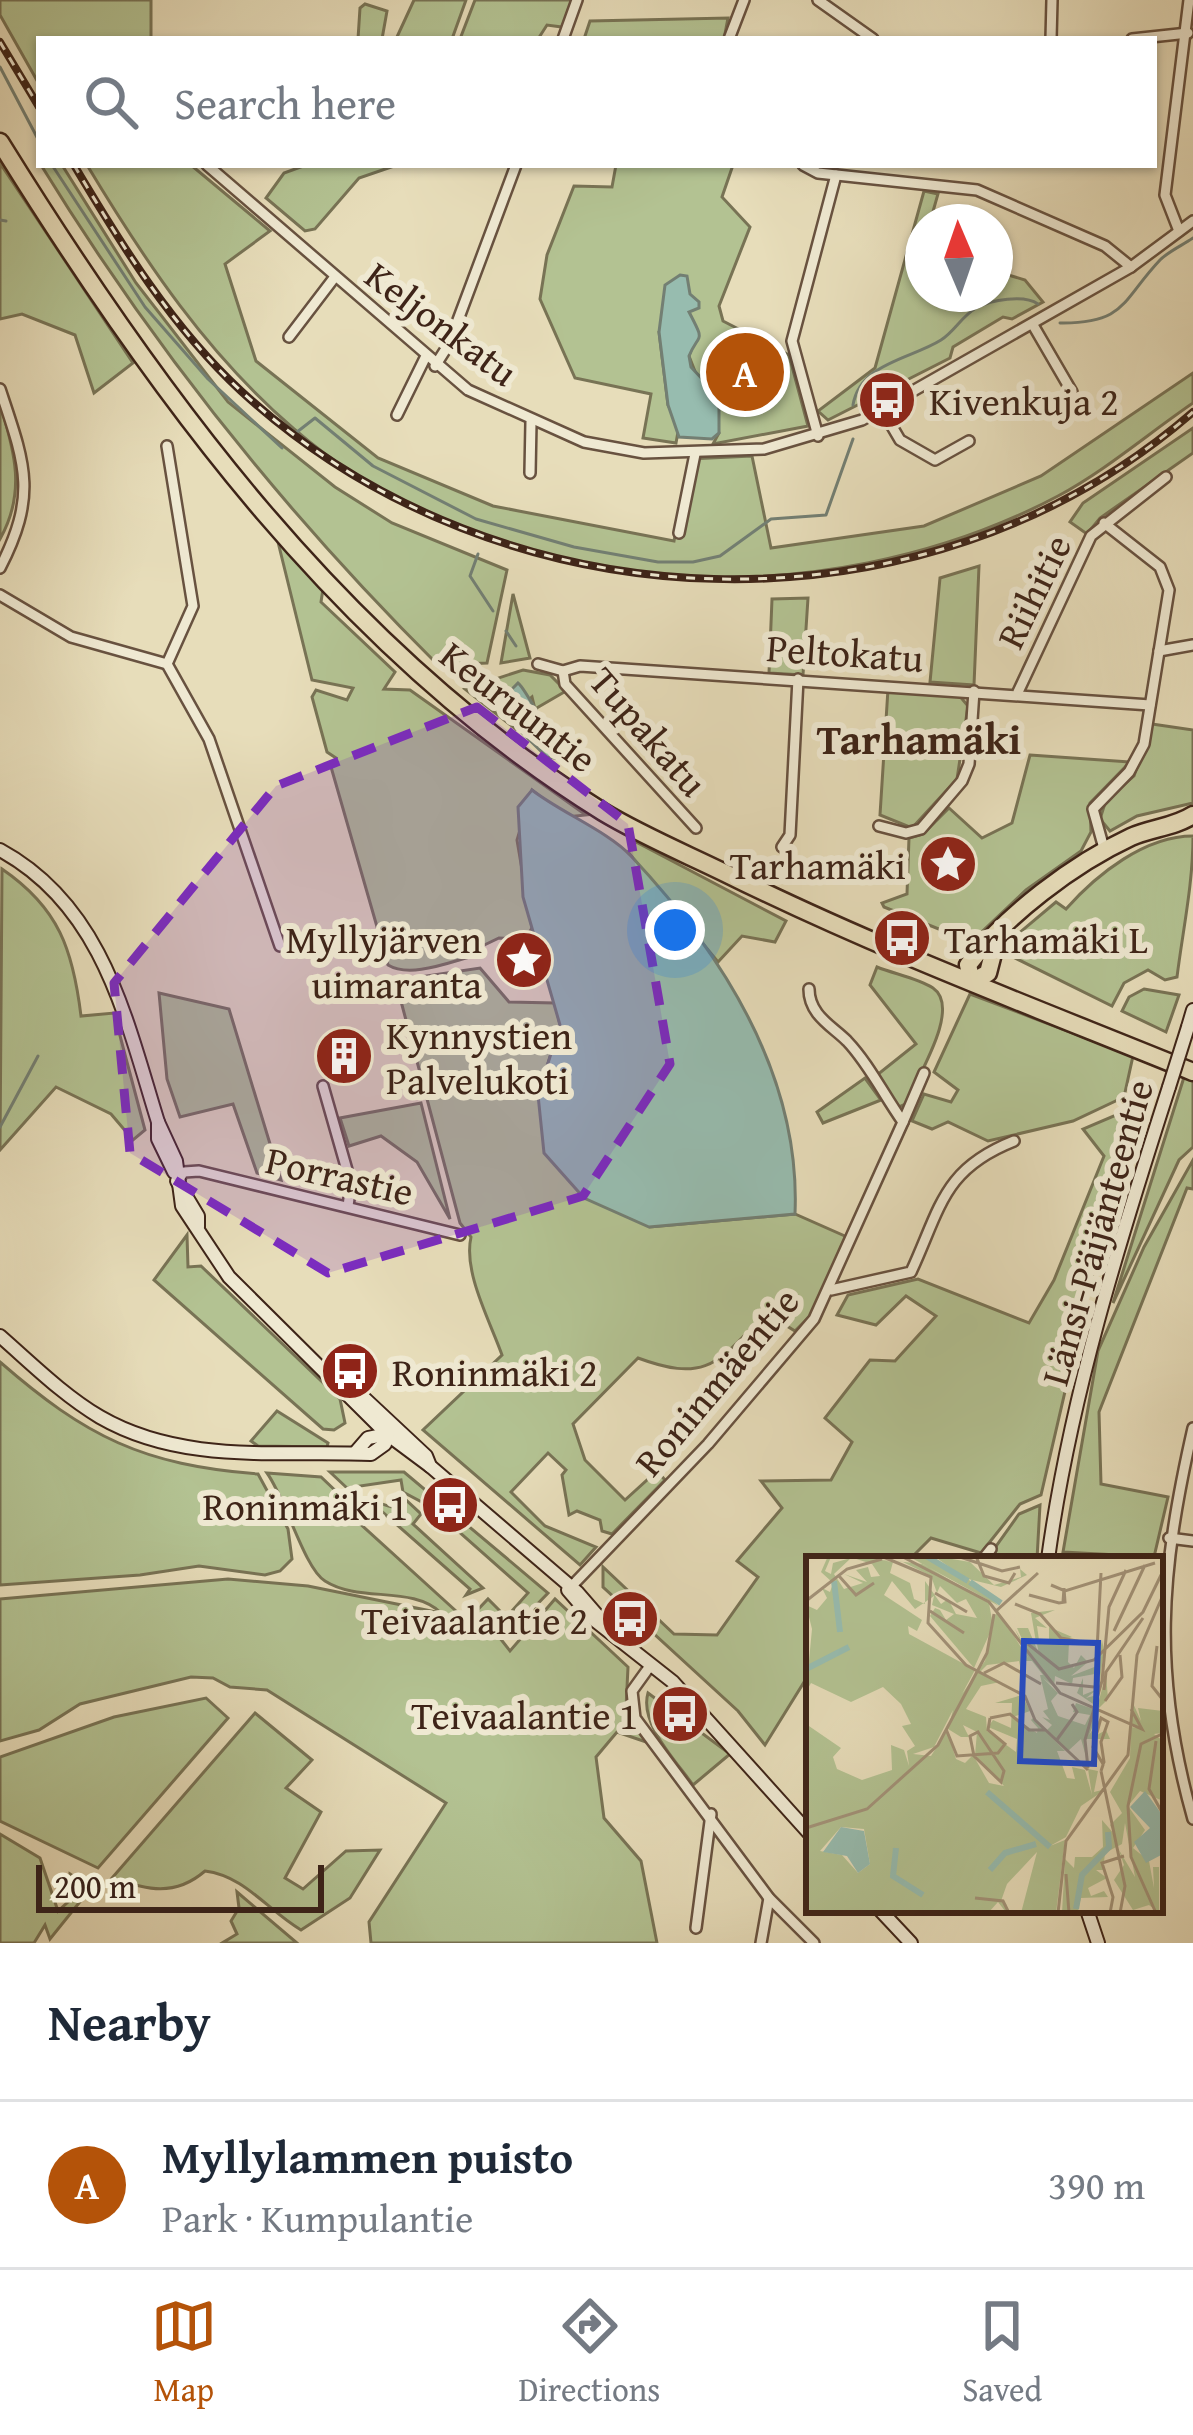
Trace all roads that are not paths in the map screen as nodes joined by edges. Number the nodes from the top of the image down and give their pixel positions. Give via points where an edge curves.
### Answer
1 (577, 0) edge
2 (744, 0) edge
3 (818, 0) edge
4 (1052, 0) edge
5 (1189, 0) edge
6 (1188, 33) junction
7 (563, 36) edge
8 (730, 36) edge
9 (869, 36) edge
10 (1051, 36) edge
11 (1157, 36) edge
12 (0, 142) edge
13 (210, 168) edge
14 (515, 168) edge
15 (813, 168) edge
16 (836, 175) junction
17 (1193, 221) edge
18 (1180, 231) junction
19 (1131, 267) junction
20 (334, 278) junction
21 (1033, 325) junction
22 (289, 337) dead end
23 (425, 358) junction
24 (436, 366) junction
25 (0, 389) edge
26 (1072, 392) dead end
27 (883, 411) junction
28 (397, 415) dead end
29 (531, 422) junction
30 (818, 436) junction
31 (969, 441) dead end
32 (167, 446) dead end
33 (695, 454) junction
34 (530, 473) dead end
35 (1166, 477) dead end
36 (1104, 523) junction
37 (679, 533) dead end
38 (0, 568) edge
39 (0, 595) edge
40 (1193, 645) edge
41 (1159, 651) junction
42 (167, 664) junction
43 (538, 664) dead end
44 (562, 671) junction
45 (798, 680) junction
46 (974, 691) junction
47 (1018, 692) junction
48 (1150, 705) junction
49 (1190, 821) edge
50 (879, 826) dead end
51 (696, 828) dead end
52 (782, 847) dead end
53 (0, 850) edge
54 (1105, 852) junction
55 (280, 946) dead end
56 (972, 982) junction
57 (809, 989) dead end
58 (1193, 1010) edge
59 (1193, 1072) edge
60 (925, 1073) dead end
61 (323, 1086) dead end
62 (903, 1123) junction
63 (1014, 1141) dead end
64 (176, 1176) junction
65 (348, 1206) junction
66 (460, 1235) dead end
67 (831, 1290) junction
68 (0, 1336) edge
69 (1193, 1428) edge
70 (392, 1432) junction
71 (1169, 1538) junction
72 (1193, 1541) edge
73 (991, 1549) dead end
74 (985, 1556) edge
75 (1048, 1556) edge
76 (568, 1589) junction
77 (1163, 1600) edge
78 (1163, 1631) edge
79 (652, 1668) junction
80 (711, 1814) junction
81 (1193, 1819) edge
82 (806, 1830) edge
83 (769, 1898) junction
84 (883, 1913) edge
85 (1088, 1913) edge
86 (695, 1928) dead end
87 (761, 1943) edge
88 (814, 1943) edge
89 (911, 1943) edge
90 (1098, 1943) edge

1 - 7 street
2 - 8 street
3 - 9 street
4 - 10 street
5 - 6 street
6 - 11 street
6 - 18 street via 1165,195
12 - 56 highway, Keuruuntie via 182,411 343,600 424,677 608,815 790,906
13 - 20 street, Keljonkatu
14 - 24 street
15 - 16 street
16 - 19 street via 977,190 1105,246
16 - 30 street via 792,341
17 - 18 street, Keljonkatu
18 - 19 street, Keljonkatu
19 - 21 street, Keljonkatu
20 - 22 street
20 - 23 street, Keljonkatu
21 - 26 street
21 - 27 street, Keljonkatu
23 - 24 street, Keljonkatu
23 - 28 street
24 - 29 street, Keljonkatu
25 - 38 street via 27,484 22,522
27 - 30 street, Keljonkatu
27 - 31 street via 900,440 934,460
29 - 33 street, Keljonkatu via 584,442
29 - 34 street
30 - 33 street, Keljonkatu
32 - 42 street via 194,606
33 - 37 street
35 - 36 street, Riihitie
36 - 41 street via 1168,578
36 - 47 street, Riihitie via 1076,558
39 - 42 street via 71,637
40 - 41 street
41 - 48 street
42 - 55 street via 209,739
43 - 44 street, Peltokatu
44 - 45 street, Peltokatu
44 - 51 street, Tupakatu via 565,684
45 - 46 street, Peltokatu
45 - 52 street via 790,836
46 - 47 street, Peltokatu
46 - 50 street via 962,781 921,829
47 - 48 street, Peltokatu
48 - 54 street via 1129,772 1093,809
49 - 54 highway
53 - 64 main road via 54,891 98,946
54 - 56 highway via 968,965
56 - 59 highway, Keuruuntie
57 - 62 street via 829,1030 846,1040
58 - 75 main road, Länsi-Päijänteentie, bridge via 1122,1236 1061,1471
60 - 62 street, Roninmäentie
61 - 65 street via 351,1184
62 - 67 street, Roninmäentie
63 - 67 street via 981,1154 955,1178 911,1272
64 - 65 street, Porrastie via 206,1174
64 - 70 main road via 182,1206 229,1277
65 - 66 street, Porrastie
67 - 76 street, Roninmäentie via 708,1444
68 - 70 main road via 68,1396 132,1432 210,1452 355,1453 368,1438
69 - 71 street
70 - 76 main road
71 - 72 street
71 - 77 street
73 - 74 street
76 - 79 main road
78 - 81 street
79 - 80 street via 630,1706
79 - 82 main road via 674,1682
80 - 83 street
80 - 86 street
83 - 87 street
83 - 88 street
84 - 89 main road
85 - 90 main road

